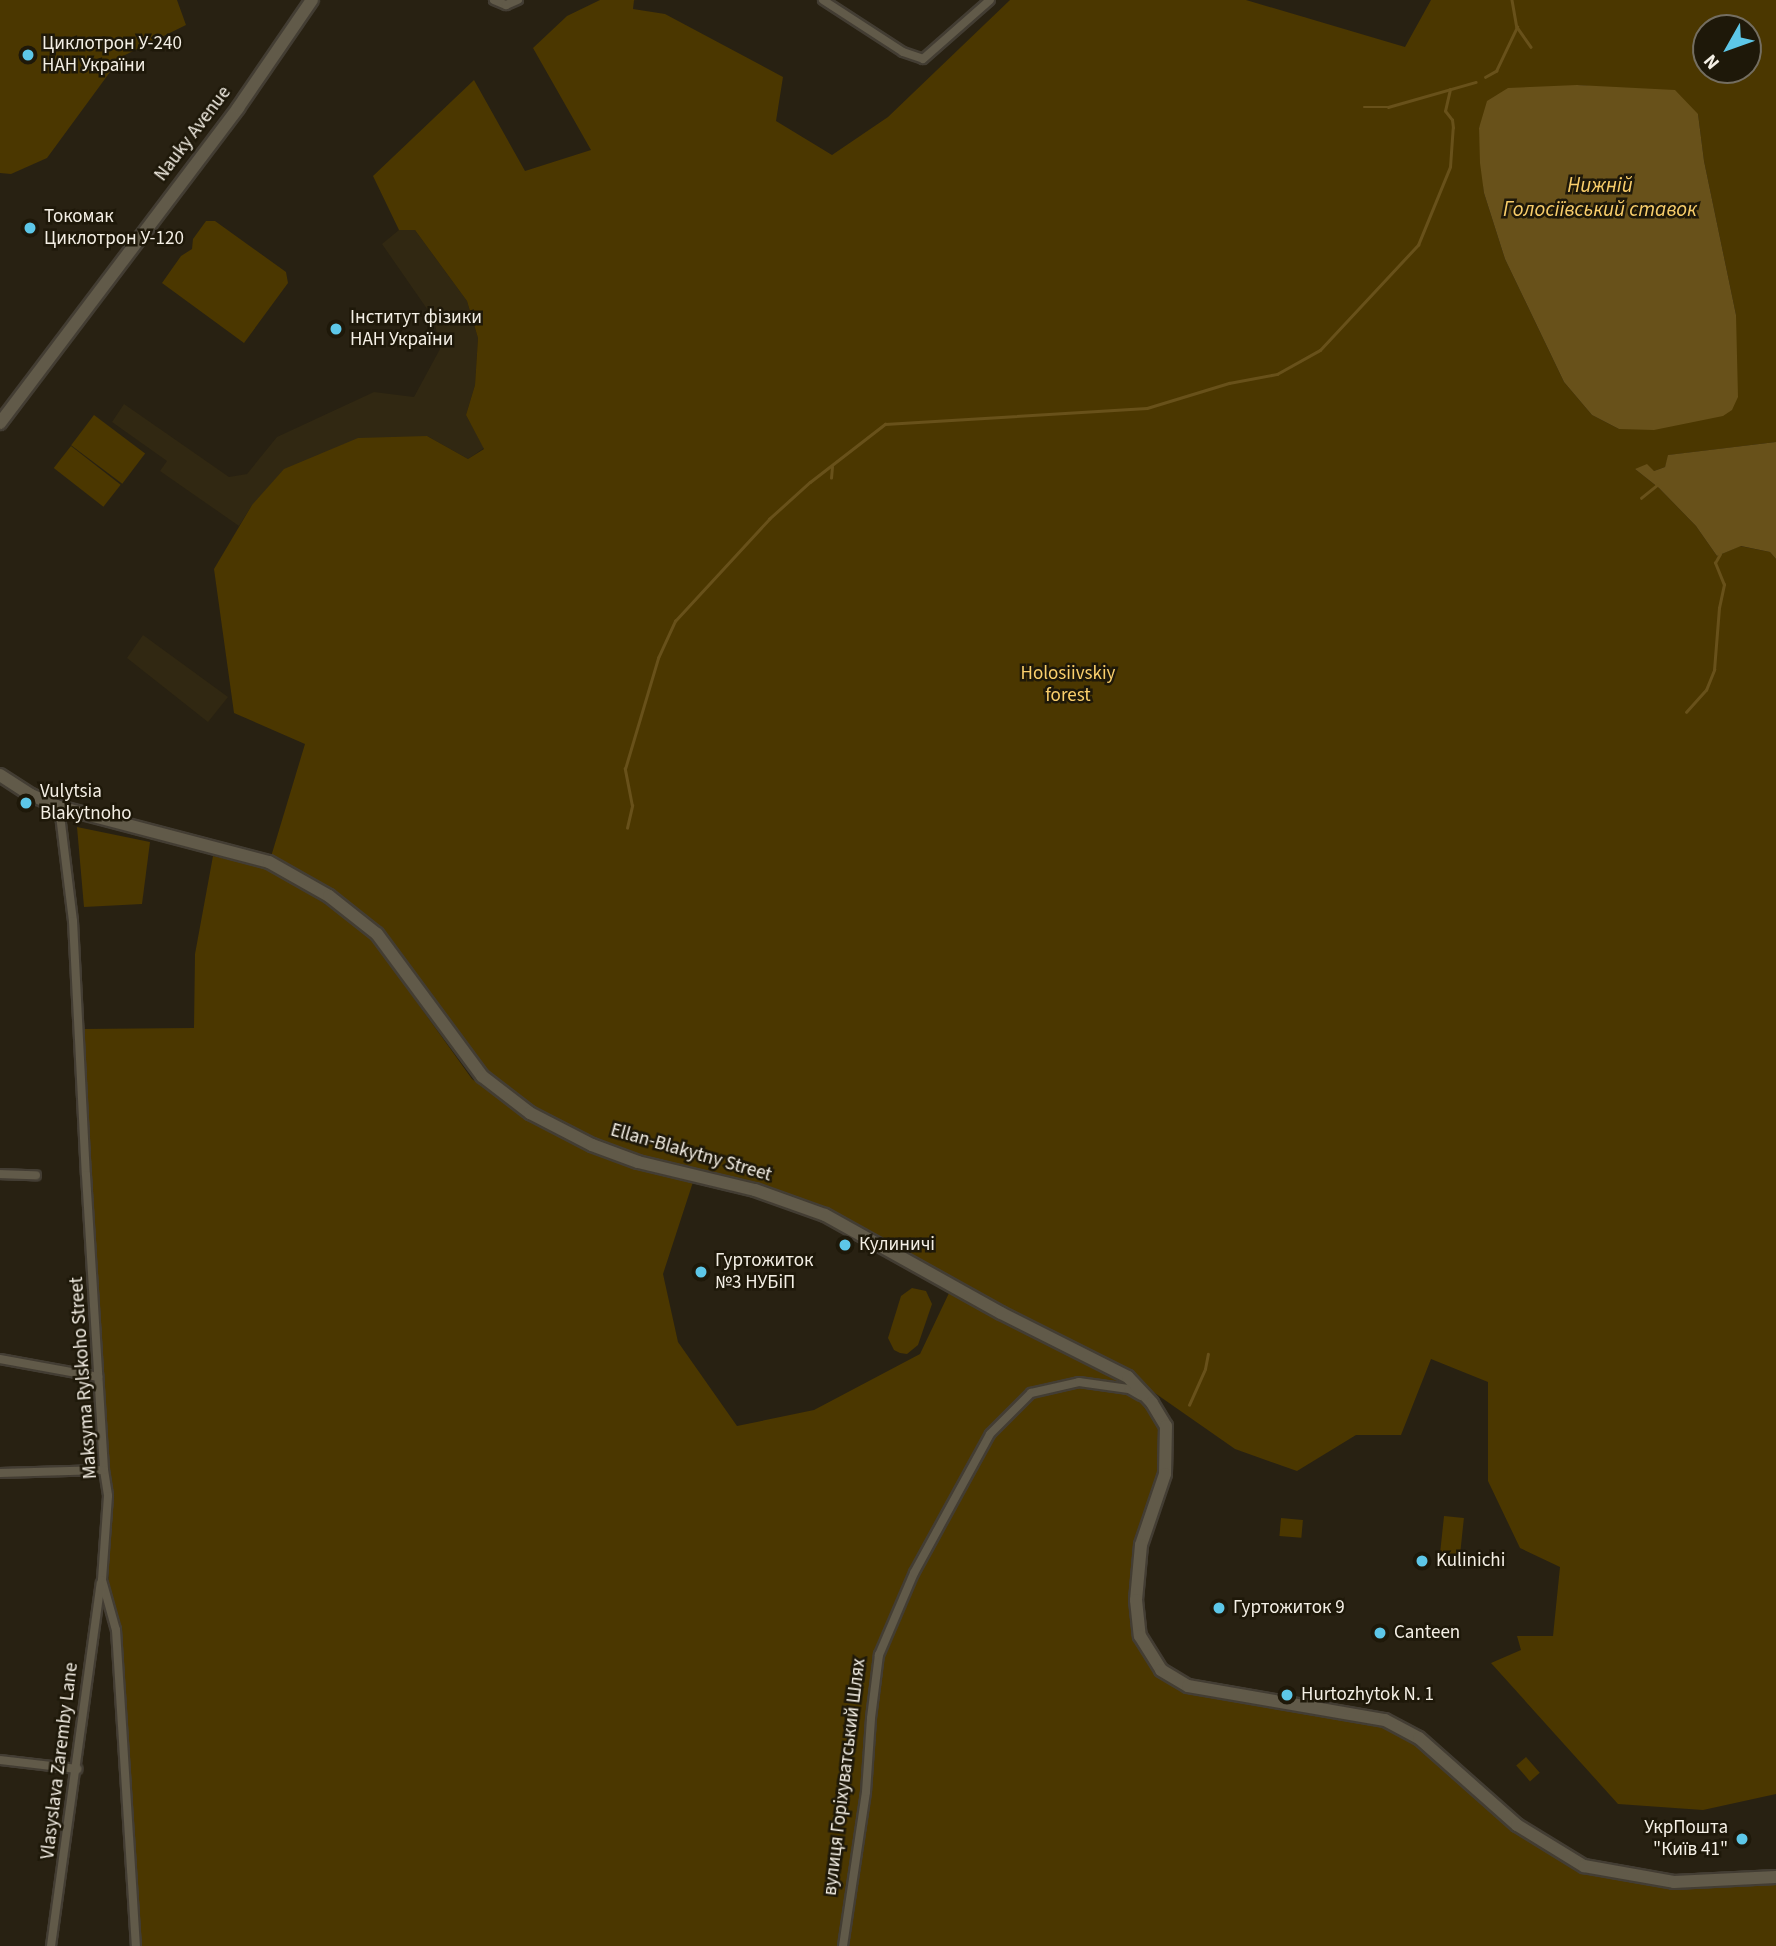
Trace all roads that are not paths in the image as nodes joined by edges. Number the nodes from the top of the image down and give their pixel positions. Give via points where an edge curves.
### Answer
1 (312, 0) edge
2 (494, 0) edge
3 (518, 0) edge
4 (823, 0) edge
5 (990, 0) edge
6 (0, 423) edge
7 (0, 775) edge
8 (59, 807) junction
9 (0, 1174) edge
10 (36, 1175) dead end
11 (0, 1359) edge
12 (98, 1377) junction
13 (1152, 1403) junction
14 (104, 1470) junction
15 (0, 1473) edge
16 (102, 1580) junction
17 (0, 1760) edge
18 (77, 1769) junction
19 (1776, 1877) edge
20 (51, 1946) edge
21 (136, 1946) edge
22 (843, 1946) edge

1 - 6 street, Nauky Avenue via 238,108
2 - 3 street via 506,5
4 - 5 street via 903,52 923,59
7 - 8 street, Ellan-Blakytny Street
8 - 12 street, Maksyma Rylskoho Street via 73,921
8 - 13 street, Ellan-Blakytny Street via 270,862 329,896 377,934 482,1076 530,1113 592,1145 638,1162 755,1190 825,1215 1128,1377
9 - 10 street
11 - 12 street
12 - 14 street, Maksyma Rylskoho Street
13 - 19 street via 1166,1426 1165,1474 1141,1545 1136,1600 1140,1636 1161,1670 1188,1686 1385,1720 1419,1738 1517,1825 1584,1866 1674,1882
13 - 22 street, вулиця Горіхуватський Шлях via 1129,1389 1079,1382 1031,1393 990,1434 914,1573 879,1656 866,1792
14 - 15 street
14 - 16 street, Maksyma Rylskoho Street via 108,1496
16 - 18 street, Vlasyslava Zaremby Lane
16 - 21 street, Maksyma Rylskoho Street via 116,1630
17 - 18 street
18 - 20 street, Vlasyslava Zaremby Lane

